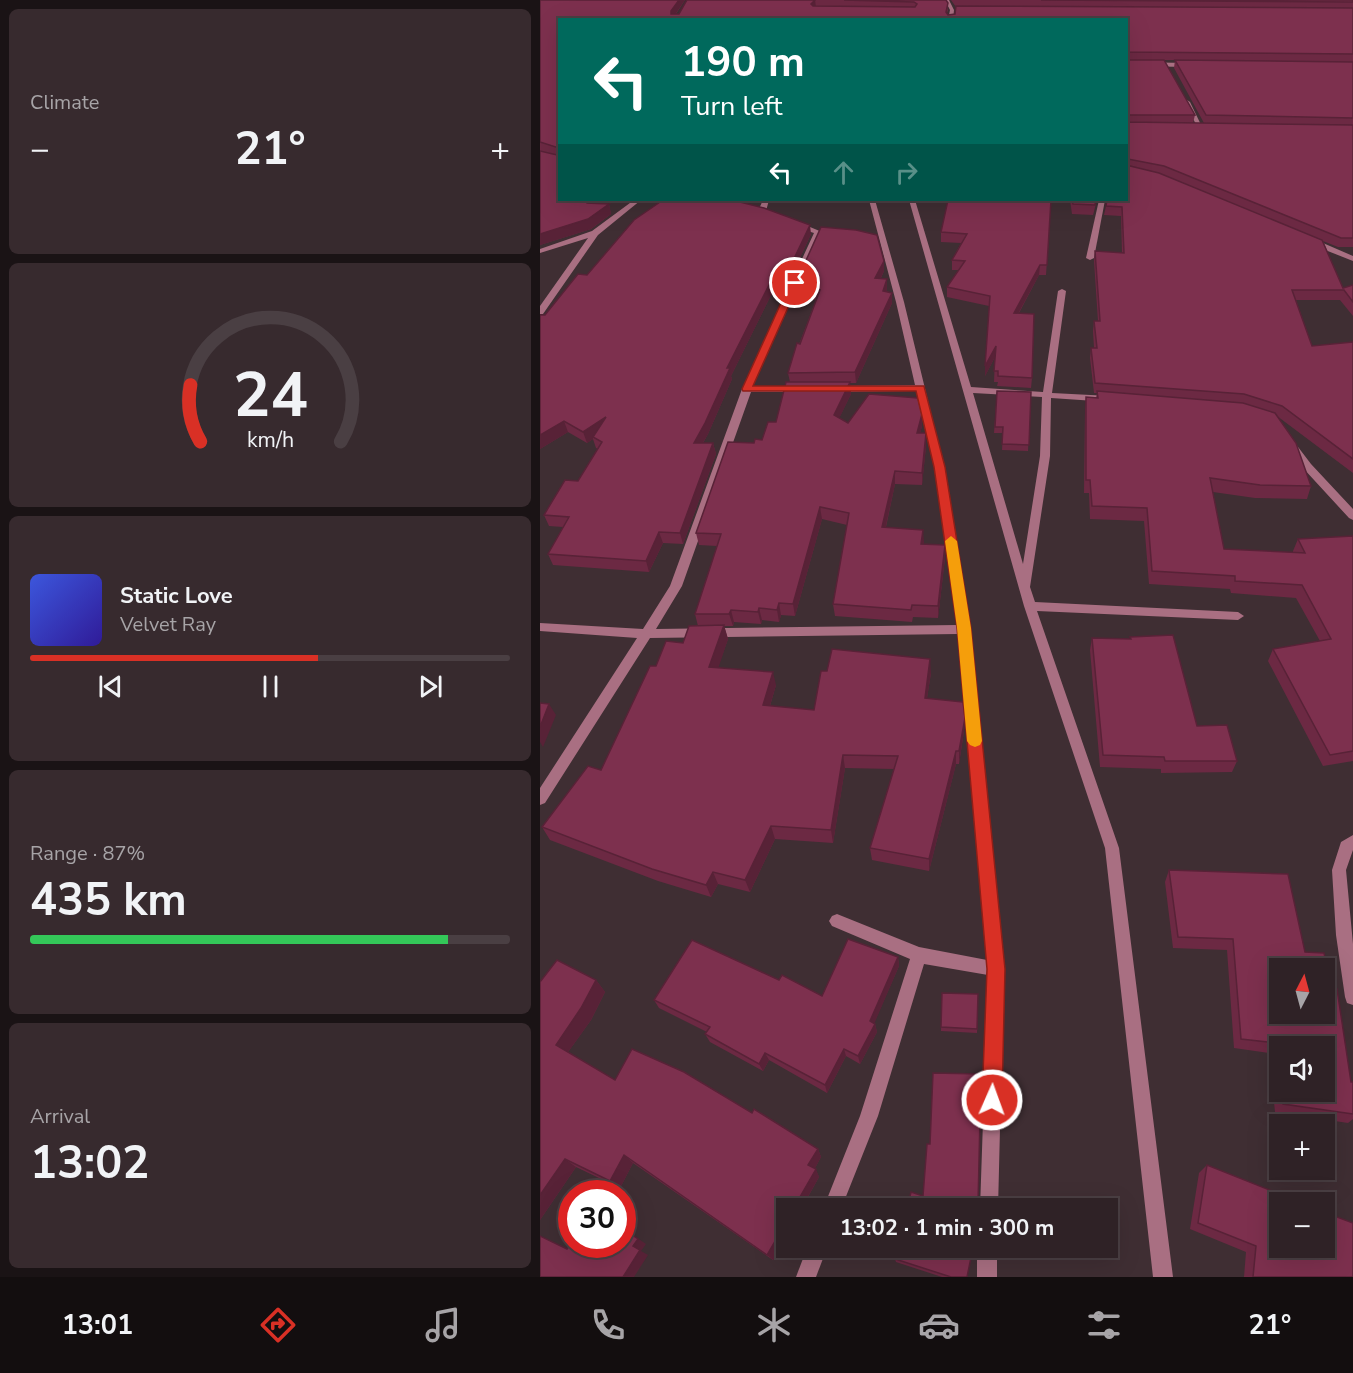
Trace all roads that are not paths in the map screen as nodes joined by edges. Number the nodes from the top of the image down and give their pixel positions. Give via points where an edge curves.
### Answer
1 (947, 0) edge
2 (952, 10) junction
3 (964, 10) edge
4 (950, 18) edge
5 (1128, 64) edge
6 (1166, 64) junction
7 (1200, 65) edge
8 (1171, 74) edge
9 (1181, 92) edge
10 (1190, 128) edge
11 (1201, 128) junction
12 (1212, 128) edge
13 (637, 201) edge
14 (766, 201) edge
15 (872, 201) edge
16 (912, 201) edge
17 (1102, 201) edge
18 (752, 209) edge
19 (762, 211) junction
20 (772, 215) edge
21 (783, 219) edge
22 (818, 232) junction
23 (595, 233) junction
24 (828, 233) edge
25 (1301, 237) edge
26 (540, 251) edge
27 (1090, 258) dead end
28 (1353, 259) edge
29 (1062, 291) dead end
30 (540, 312) edge
31 (920, 388) junction
32 (747, 389) junction
33 (816, 389) edge
34 (828, 389) edge
35 (968, 390) junction
36 (1047, 393) junction
37 (1116, 399) edge
38 (1288, 439) edge
39 (1353, 516) edge
40 (1026, 590) junction
41 (1030, 606) junction
42 (1238, 616) dead end
43 (540, 627) edge
44 (964, 628) junction
45 (646, 634) junction
46 (540, 799) edge
47 (1353, 841) edge
48 (837, 921) dead end
49 (919, 955) junction
50 (996, 969) junction
51 (1353, 997) edge
52 (836, 1198) edge
53 (989, 1198) edge
54 (813, 1258) edge
55 (987, 1258) edge
56 (806, 1277) edge
57 (987, 1277) edge
58 (1163, 1277) edge

1 - 2 street
2 - 3 street
2 - 4 street
5 - 6 street
6 - 7 street
6 - 8 street
9 - 11 street
10 - 11 street
11 - 12 street
13 - 23 street
14 - 19 street
15 - 31 street via 876,237
16 - 35 street
17 - 27 street
18 - 19 street
19 - 20 street
21 - 22 street
22 - 24 street
22 - 32 street
23 - 26 street
23 - 30 street
25 - 28 street
29 - 36 street
31 - 34 street
31 - 44 street via 939,467
32 - 33 street
32 - 45 street via 676,586
35 - 36 street
35 - 40 street
36 - 37 street
36 - 40 street via 1045,456
38 - 39 street
40 - 41 street
41 - 42 street
41 - 58 street via 1112,848
43 - 45 street
44 - 45 street
44 - 50 street
45 - 46 street
47 - 51 street via 1346,846 1339,870
48 - 49 street
49 - 50 street
49 - 52 street via 869,1116
50 - 53 street
54 - 56 street
55 - 57 street

